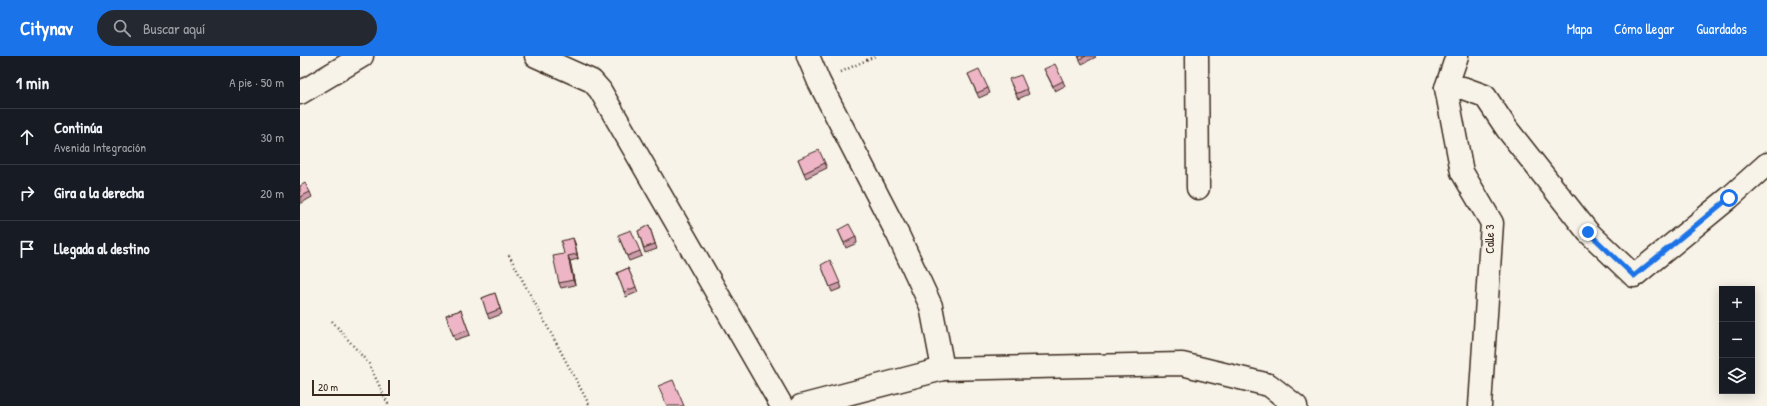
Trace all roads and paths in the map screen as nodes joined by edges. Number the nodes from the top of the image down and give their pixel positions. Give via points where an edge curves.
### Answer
1 (362, 56) edge
2 (536, 56) edge
3 (808, 56) edge
4 (875, 56) edge
5 (1197, 56) edge
6 (1456, 57) edge
7 (819, 82) junction
8 (1446, 88) junction
9 (300, 93) edge
10 (1767, 164) edge
11 (1198, 188) dead end
12 (510, 256) dead end
13 (332, 321) dead end
14 (943, 369) junction
15 (389, 406) edge
16 (590, 406) edge
17 (782, 406) edge
18 (801, 406) edge
19 (1296, 406) edge
20 (1480, 406) edge

1 - 9 street
2 - 17 street via 592,81 600,90
3 - 7 street
4 - 7 path
5 - 11 street
6 - 8 street, Calle 3
7 - 14 street via 898,235 931,306
8 - 10 street via 1463,88 1485,96 1507,129 1588,232 1634,276
8 - 20 street, Calle 3 via 1462,172 1492,223
12 - 16 path
13 - 15 path via 369,364
14 - 18 street
14 - 19 street via 1182,364 1270,385

